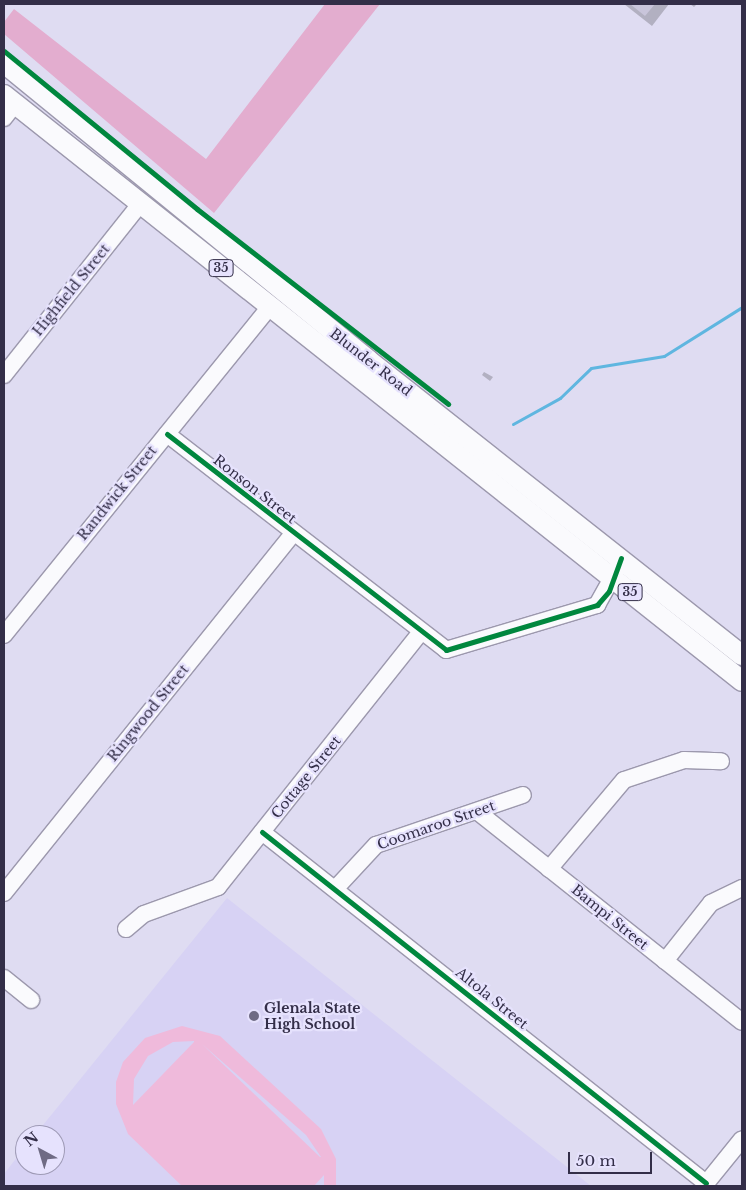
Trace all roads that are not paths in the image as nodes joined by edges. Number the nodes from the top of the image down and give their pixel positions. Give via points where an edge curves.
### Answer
1 (4, 63) edge
2 (8, 105) edge
3 (139, 205) junction
4 (270, 307) junction
5 (4, 375) edge
6 (167, 434) junction
7 (293, 533) junction
8 (621, 558) junction
9 (615, 580) junction
10 (420, 633) junction
11 (4, 635) edge
12 (742, 655) edge
13 (742, 682) edge
14 (721, 761) dead end
15 (523, 795) dead end
16 (478, 812) junction
17 (262, 832) junction
18 (549, 869) junction
19 (336, 888) junction
20 (742, 888) edge
21 (4, 893) edge
22 (126, 929) dead end
23 (665, 961) junction
24 (4, 978) edge
25 (31, 1000) dead end
26 (742, 1022) edge
27 (742, 1139) edge
28 (705, 1185) edge

1 - 8 main road, Blunder Road / 35 via 368,360
2 - 3 main road, Blunder Road / 35
3 - 4 main road, Blunder Road / 35
3 - 5 street, Highfield Street
4 - 6 street, Randwick Street
4 - 9 main road, Blunder Road / 35
6 - 7 street, Ronson Street
6 - 11 street, Randwick Street
7 - 10 street, Ronson Street
7 - 21 street, Ringwood Street
8 - 9 street, Ronson Street
8 - 12 main road, Blunder Road / 35
9 - 10 street, Ronson Street via 597,606 453,651 440,648
9 - 13 main road, Blunder Road / 35
10 - 17 street, Cottage Street
14 - 18 street via 684,760 624,780
15 - 16 street, Coomaroo Street
16 - 18 street, Bampi Street
16 - 19 street, Coomaroo Street via 376,845
17 - 19 street, Altola Street
17 - 22 street, Cottage Street via 218,887 144,914
18 - 23 street, Bampi Street
19 - 28 street, Altola Street
20 - 23 street via 711,903
23 - 26 street, Bampi Street
24 - 25 street
27 - 28 street

